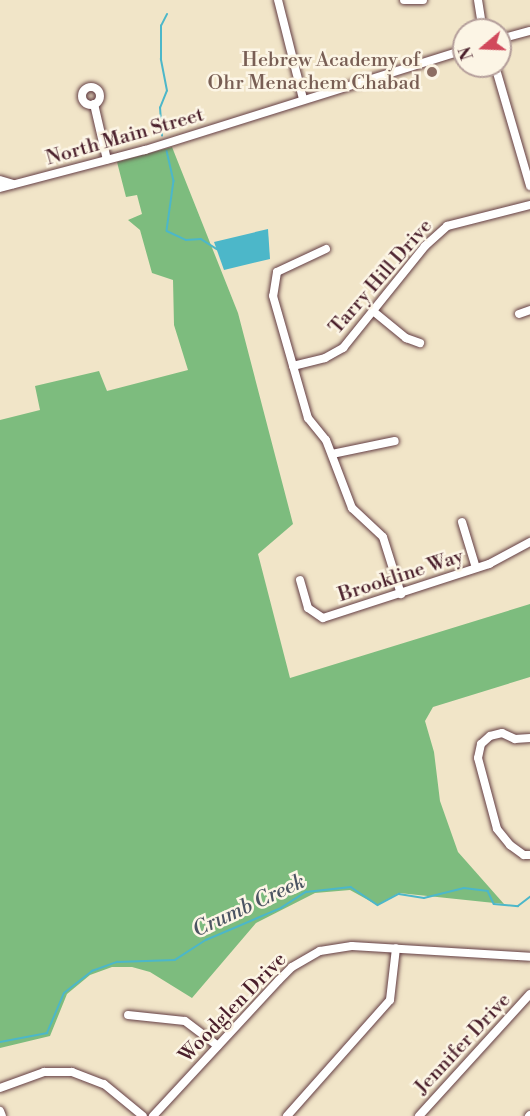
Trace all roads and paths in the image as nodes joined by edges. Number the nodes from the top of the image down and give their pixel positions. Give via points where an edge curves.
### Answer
1 (278, 0) edge
2 (404, 0) edge
3 (423, 0) edge
4 (478, 0) edge
5 (481, 18) edge
6 (530, 31) edge
7 (512, 36) edge
8 (452, 54) edge
9 (498, 78) edge
10 (303, 99) junction
11 (94, 104) dead end
12 (107, 160) junction
13 (0, 180) edge
14 (20, 184) junction
15 (530, 186) edge
16 (0, 188) edge
17 (530, 205) edge
18 (326, 249) dead end
19 (530, 310) edge
20 (373, 311) junction
21 (519, 314) dead end
22 (420, 344) dead end
23 (293, 366) junction
24 (395, 441) dead end
25 (332, 454) junction
26 (462, 522) dead end
27 (530, 542) edge
28 (476, 568) junction
29 (300, 580) dead end
30 (401, 594) junction
31 (530, 738) edge
32 (530, 855) edge
33 (396, 948) junction
34 (530, 957) edge
35 (530, 994) edge
36 (128, 1015) dead end
37 (218, 1046) junction
38 (0, 1088) edge
39 (0, 1111) edge
40 (2, 1116) edge
41 (143, 1116) edge
42 (153, 1116) edge
43 (287, 1116) edge
44 (419, 1116) edge

1 - 10 street
2 - 3 street
4 - 5 street
6 - 7 street
8 - 10 street, North Main Street
9 - 15 street
10 - 12 street, North Main Street
11 - 12 street
12 - 14 street, North Main Street
13 - 14 street
14 - 16 street, North Main Street
17 - 20 street, Tarry Hill Drive via 447,226 425,246
18 - 23 street via 284,267 273,278 273,296
19 - 21 street
20 - 22 street via 406,339
20 - 23 street, Tarry Hill Drive via 334,354
23 - 25 street via 308,418
24 - 25 street
25 - 30 street via 352,508 383,537
26 - 28 street
27 - 28 street, Brookline Way
28 - 30 street, Brookline Way
29 - 30 street, Brookline Way via 308,608 323,618
31 - 32 street via 515,739 502,733 490,736 481,744 478,758 497,829 510,845
33 - 34 street, Woodglen Drive
33 - 37 street, Woodglen Drive via 344,946 307,957 279,980
33 - 43 street via 390,1000
35 - 44 street, Jennifer Drive
36 - 37 street via 185,1021
37 - 42 street, Woodglen Drive
38 - 41 street via 44,1072 72,1072 104,1084
39 - 40 street

